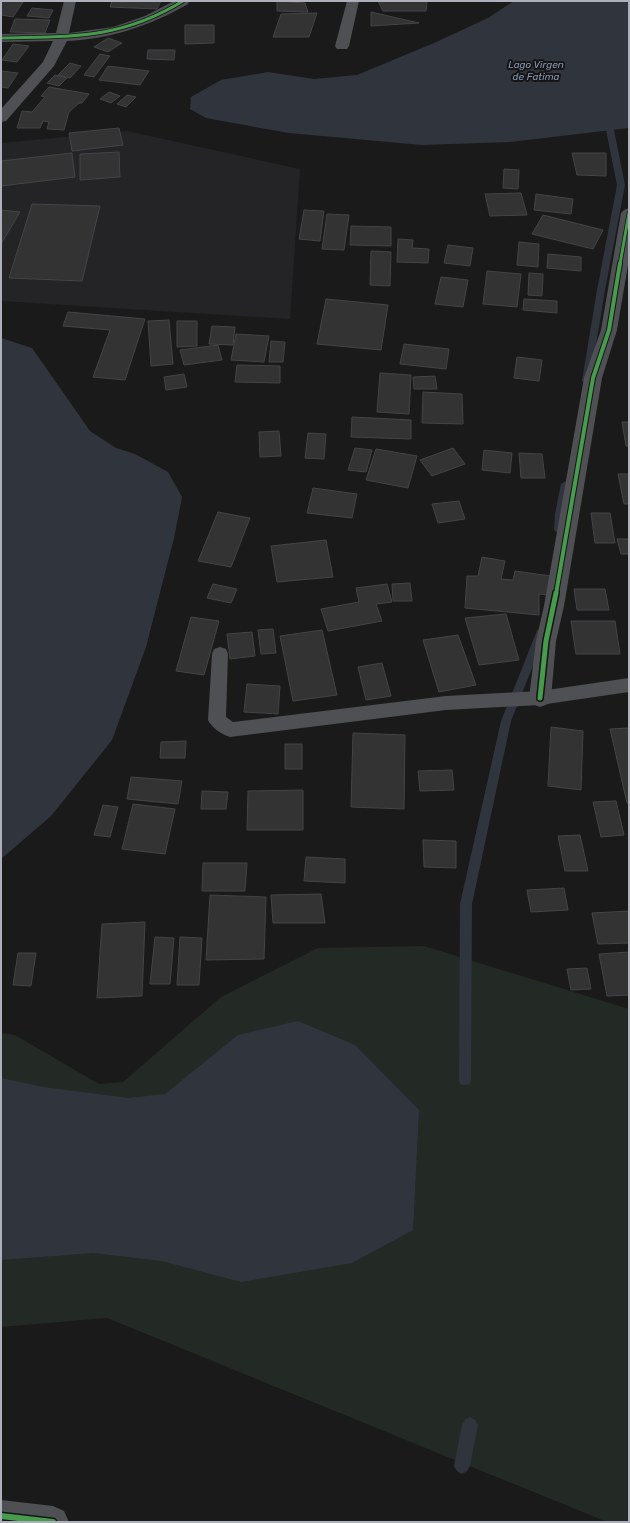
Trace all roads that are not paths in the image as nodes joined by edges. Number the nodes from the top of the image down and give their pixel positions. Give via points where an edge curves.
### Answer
1 (70, 1) edge
2 (184, 1) edge
3 (353, 1) edge
4 (62, 37) junction
5 (1, 38) edge
6 (342, 46) dead end
7 (1, 118) edge
8 (629, 213) edge
9 (220, 654) dead end
10 (629, 685) edge
11 (540, 698) junction
12 (1, 1516) edge
13 (53, 1522) edge

1 - 4 street
2 - 4 street via 151,19 116,30
3 - 6 street
4 - 5 street
4 - 7 street via 49,63
8 - 11 street via 609,330 593,378 546,641
9 - 11 lane via 217,720 230,730 446,703
10 - 11 lane
12 - 13 street

